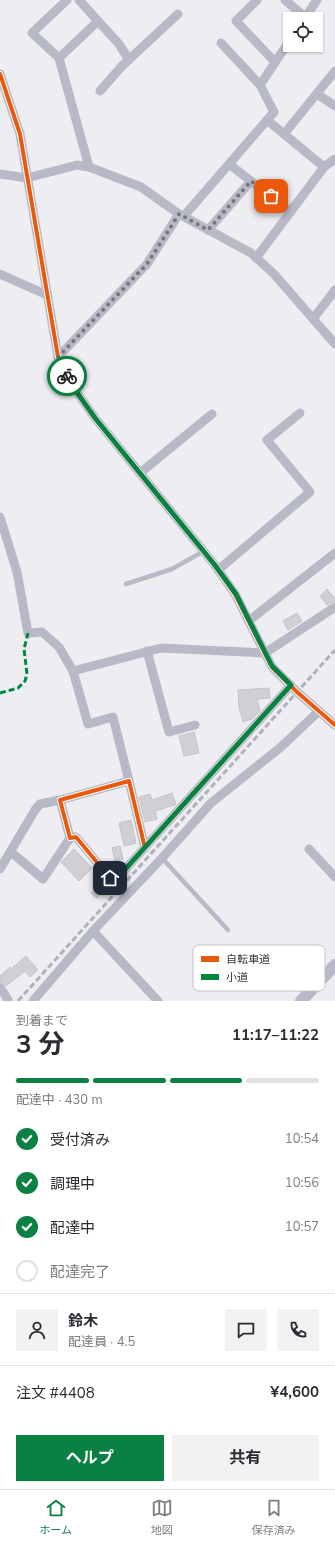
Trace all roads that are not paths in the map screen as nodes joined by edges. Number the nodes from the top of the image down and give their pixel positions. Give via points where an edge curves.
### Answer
1 (67, 0) edge
2 (79, 0) edge
3 (257, 0) edge
4 (285, 0) edge
5 (317, 0) edge
6 (298, 12) edge
7 (309, 12) edge
8 (178, 14) dead end
9 (98, 21) junction
10 (221, 43) dead end
11 (283, 50) edge
12 (59, 58) junction
13 (129, 60) junction
14 (275, 62) junction
15 (335, 71) edge
16 (0, 74) edge
17 (260, 85) junction
18 (100, 91) dead end
19 (317, 94) junction
20 (335, 106) edge
21 (267, 120) junction
22 (284, 134) junction
23 (335, 159) edge
24 (229, 164) junction
25 (89, 167) junction
26 (324, 167) junction
27 (0, 174) edge
28 (27, 178) junction
29 (251, 181) junction
30 (291, 212) junction
31 (181, 215) junction
32 (208, 230) junction
33 (256, 258) junction
34 (0, 274) edge
35 (335, 290) edge
36 (47, 295) junction
37 (313, 319) junction
38 (335, 344) edge
39 (58, 357) junction
40 (300, 413) dead end
41 (212, 414) dead end
42 (140, 473) junction
43 (0, 517) edge
44 (204, 551) junction
45 (335, 553) edge
46 (218, 570) junction
47 (126, 584) dead end
48 (335, 607) edge
49 (250, 620) junction
50 (147, 651) junction
51 (265, 653) junction
52 (73, 670) junction
53 (291, 685) junction
54 (319, 711) junction
55 (195, 725) dead end
56 (335, 725) edge
57 (129, 781) junction
58 (60, 800) junction
59 (70, 838) junction
60 (145, 848) junction
61 (309, 849) dead end
62 (6, 856) edge
63 (162, 858) junction
64 (0, 869) edge
65 (335, 877) edge
66 (228, 930) dead end
67 (93, 931) junction
68 (335, 965) edge
69 (325, 976) edge
70 (0, 987) edge
71 (310, 991) edge
72 (7, 1001) edge
73 (33, 1001) edge
74 (158, 1001) edge
75 (301, 1001) edge

1 - 12 street via 32,33
2 - 9 street
3 - 14 street via 236,21
4 - 6 street
5 - 7 street
8 - 13 street
9 - 12 street
9 - 13 street via 119,44
10 - 17 street
11 - 14 street
12 - 25 street
13 - 18 street
14 - 17 street
15 - 19 street
16 - 28 street via 20,134
17 - 21 street via 274,112
19 - 20 street
19 - 22 street
21 - 22 street
21 - 24 street
22 - 26 street
23 - 26 street
24 - 29 street
24 - 31 street
25 - 28 street via 77,165
25 - 31 street via 141,187
26 - 30 street
27 - 28 street
28 - 36 street
29 - 30 street
29 - 32 street
30 - 33 street
31 - 32 street
31 - 39 street via 147,264
32 - 33 street
33 - 37 street via 274,274
34 - 36 street
35 - 37 street
36 - 39 street
37 - 38 street
39 - 42 street via 71,384 95,418
40 - 46 street via 267,440 310,492
41 - 42 street
42 - 44 street
43 - 52 street via 17,572 28,633 42,632 59,647
44 - 46 street
44 - 47 lane via 172,569
45 - 49 street
46 - 49 street via 236,594
48 - 51 street
49 - 51 street
50 - 51 street via 161,648
50 - 52 street
50 - 55 street via 169,732
51 - 53 street via 272,666
52 - 57 street via 88,724 113,717
53 - 54 street
53 - 60 street
54 - 56 street
54 - 63 street via 211,804
57 - 58 street
57 - 60 street
58 - 59 street
58 - 62 street via 40,804 34,810
59 - 60 street via 76,837 110,878 120,875
59 - 62 street via 43,880
61 - 65 street
62 - 64 street
63 - 66 lane
63 - 67 street
67 - 73 street
67 - 74 street
68 - 69 street
70 - 72 street
71 - 75 street

